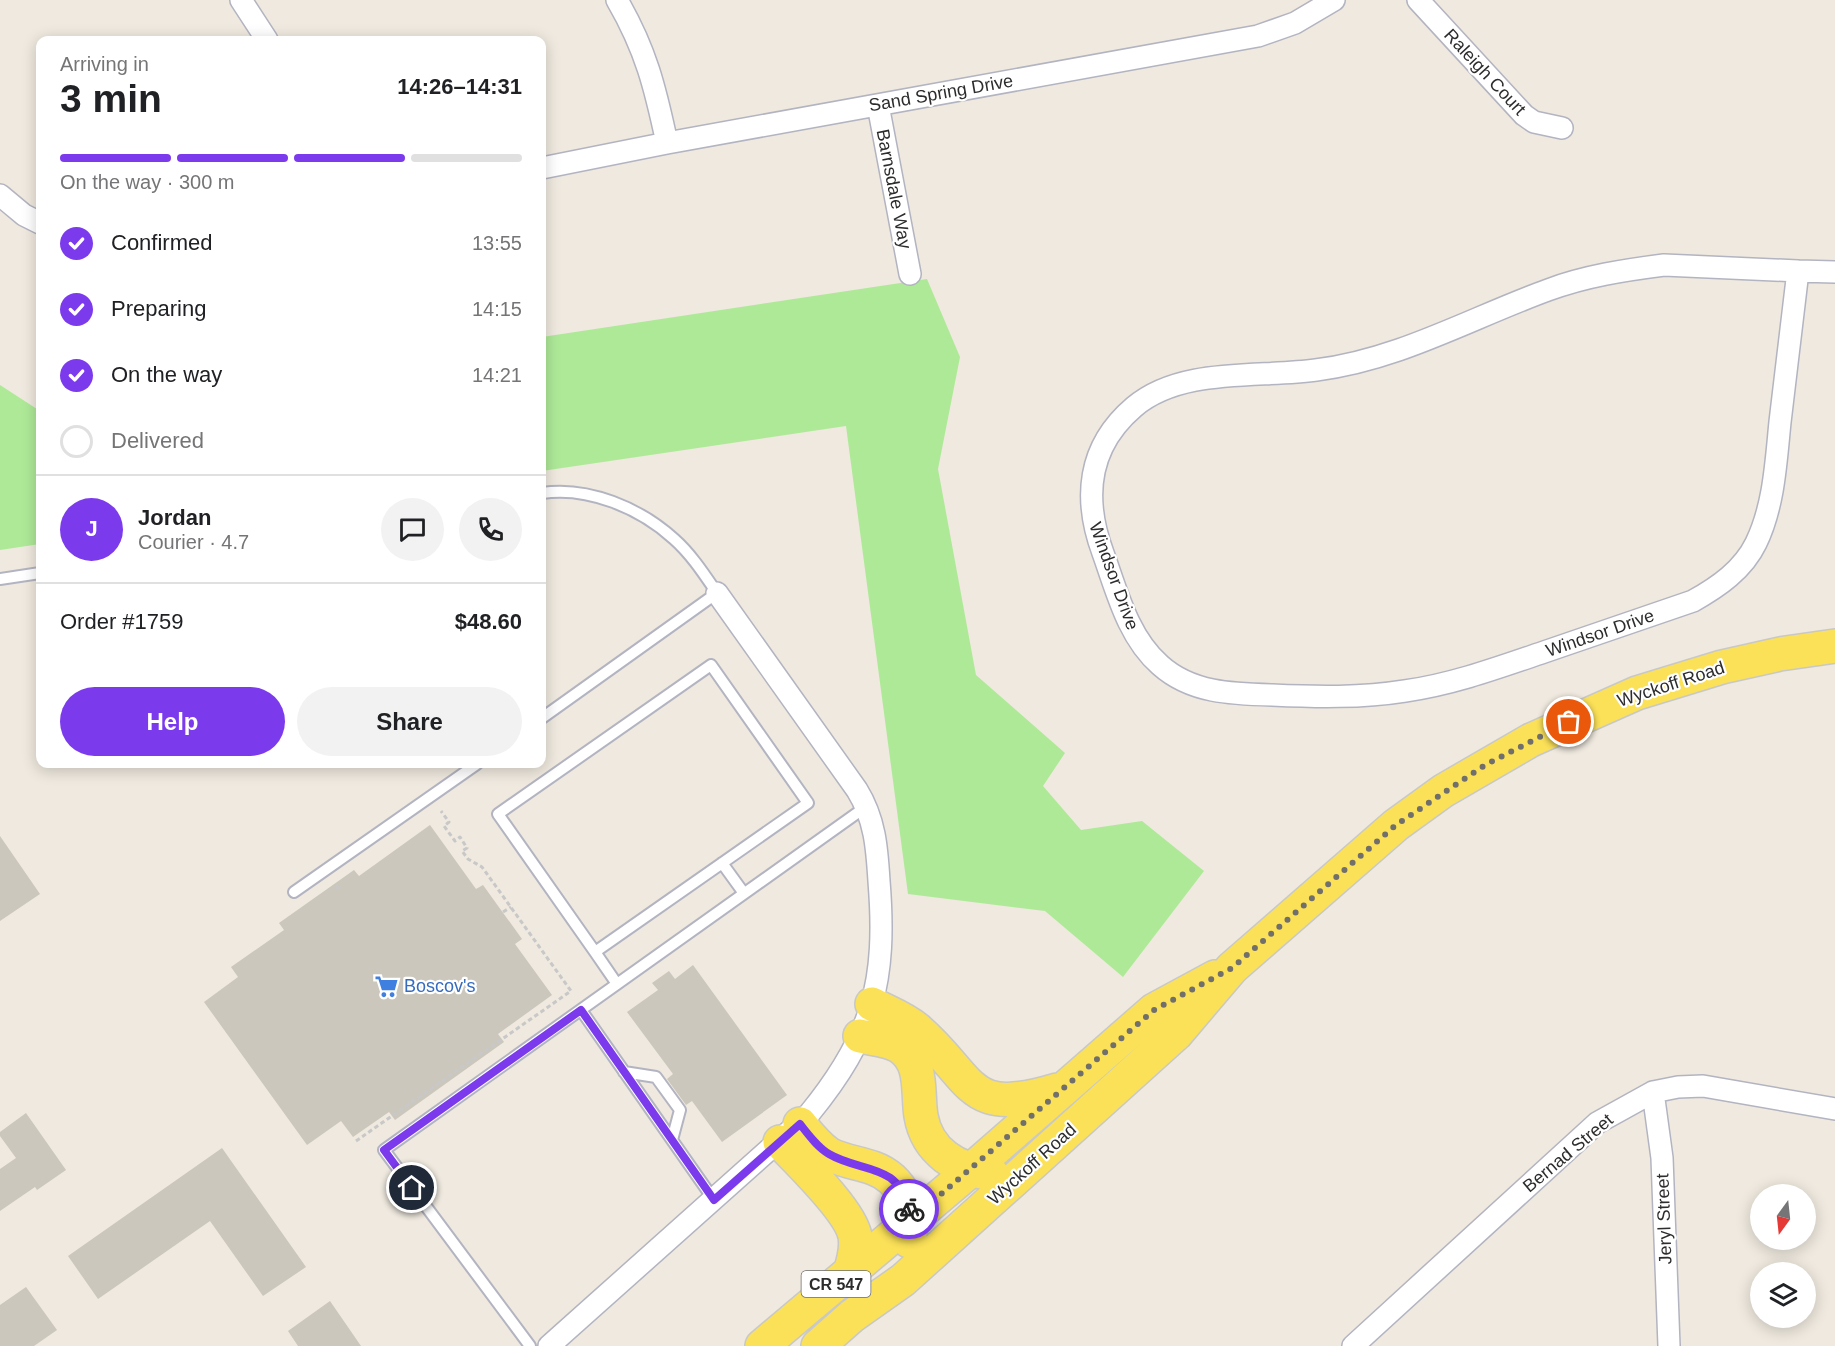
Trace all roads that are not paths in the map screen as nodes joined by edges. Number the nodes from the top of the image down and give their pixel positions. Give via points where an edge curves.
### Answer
1 (242, 0) edge
2 (617, 0) edge
3 (1334, 0) edge
4 (1418, 0) edge
5 (264, 36) edge
6 (878, 105) junction
7 (1562, 129) dead end
8 (667, 142) junction
9 (546, 167) edge
10 (0, 195) edge
11 (36, 221) edge
12 (1798, 271) junction
13 (1835, 272) edge
14 (910, 274) dead end
15 (546, 493) edge
16 (36, 574) edge
17 (0, 579) edge
18 (717, 593) junction
19 (1835, 646) edge
20 (546, 714) edge
21 (471, 768) edge
22 (867, 806) junction
23 (722, 863) junction
24 (294, 892) dead end
25 (743, 892) junction
26 (595, 952) junction
27 (1232, 968) junction
28 (617, 984) junction
29 (872, 1004) junction
30 (581, 1010) junction
31 (860, 1036) junction
32 (624, 1072) junction
33 (1062, 1089) junction
34 (1653, 1092) junction
35 (1835, 1109) edge
36 (790, 1133) junction
37 (672, 1140) junction
38 (971, 1170) junction
39 (1025, 1170) junction
40 (714, 1200) junction
41 (910, 1221) junction
42 (850, 1272) junction
43 (852, 1316) junction
44 (530, 1346) edge
45 (549, 1346) edge
46 (762, 1346) edge
47 (818, 1346) edge
48 (1353, 1346) edge
49 (1669, 1346) edge

1 - 5 street
2 - 8 street via 636,32 649,66
3 - 6 street, Sand Spring Drive via 1295,23 1258,36
4 - 7 street, Raleigh Court via 1524,114 1534,122
6 - 8 street, Sand Spring Drive
6 - 14 street, Barnsdale Way
8 - 9 street, Sand Spring Drive
10 - 11 street
12 - 12 street, Windsor Drive via 1774,477 1764,524 1731,576 1700,597 1443,685 1345,697 1209,690 1173,675 1138,639 1095,531 1091,482 1098,456 1113,429 1136,405 1156,392 1195,380 1317,370 1365,361 1550,289 1622,270 1703,265
12 - 13 street, Windsor Drive
15 - 18 lane via 588,494 641,516 675,539
16 - 17 lane
18 - 20 lane
18 - 22 street
19 - 27 main road, Wyckoff Road / CR 547 via 1780,654 1694,675 1627,697 1531,740 1485,765 1396,825
21 - 24 lane
22 - 25 lane
22 - 29 street via 876,836 882,918 880,969
23 - 25 lane
23 - 26 lane
23 - 26 lane via 808,803 711,666 498,814
25 - 28 lane
26 - 28 lane
27 - 33 main road, Wyckoff Road / CR 547 via 1154,1010
27 - 39 main road, Wyckoff Road / CR 547 via 1176,1034
28 - 30 lane
29 - 31 street
29 - 33 main road via 916,1029 971,1086 987,1097 1017,1100
30 - 32 lane
30 - 44 lane via 384,1150
31 - 36 street via 836,1078
31 - 38 main road via 892,1043 906,1052 919,1080 921,1119 929,1138 944,1155
32 - 37 lane
32 - 37 lane via 653,1076 677,1104 680,1113
33 - 38 main road, Wyckoff Road / CR 547
34 - 35 street, Bernad Street via 1703,1086
34 - 48 street, Bernad Street via 1597,1123
34 - 49 street, Jeryl Street via 1662,1158
36 - 40 street
36 - 41 main road via 830,1154 889,1176 906,1198
36 - 42 main road via 852,1227 855,1252
37 - 40 lane
38 - 39 main road
38 - 41 main road, Wyckoff Road / CR 547
39 - 43 main road, Wyckoff Road / CR 547 via 903,1280
40 - 45 street
41 - 42 main road, Wyckoff Road / CR 547
41 - 43 main road via 909,1242 902,1257
42 - 46 main road, Wyckoff Road / CR 547
43 - 47 main road, Wyckoff Road / CR 547

